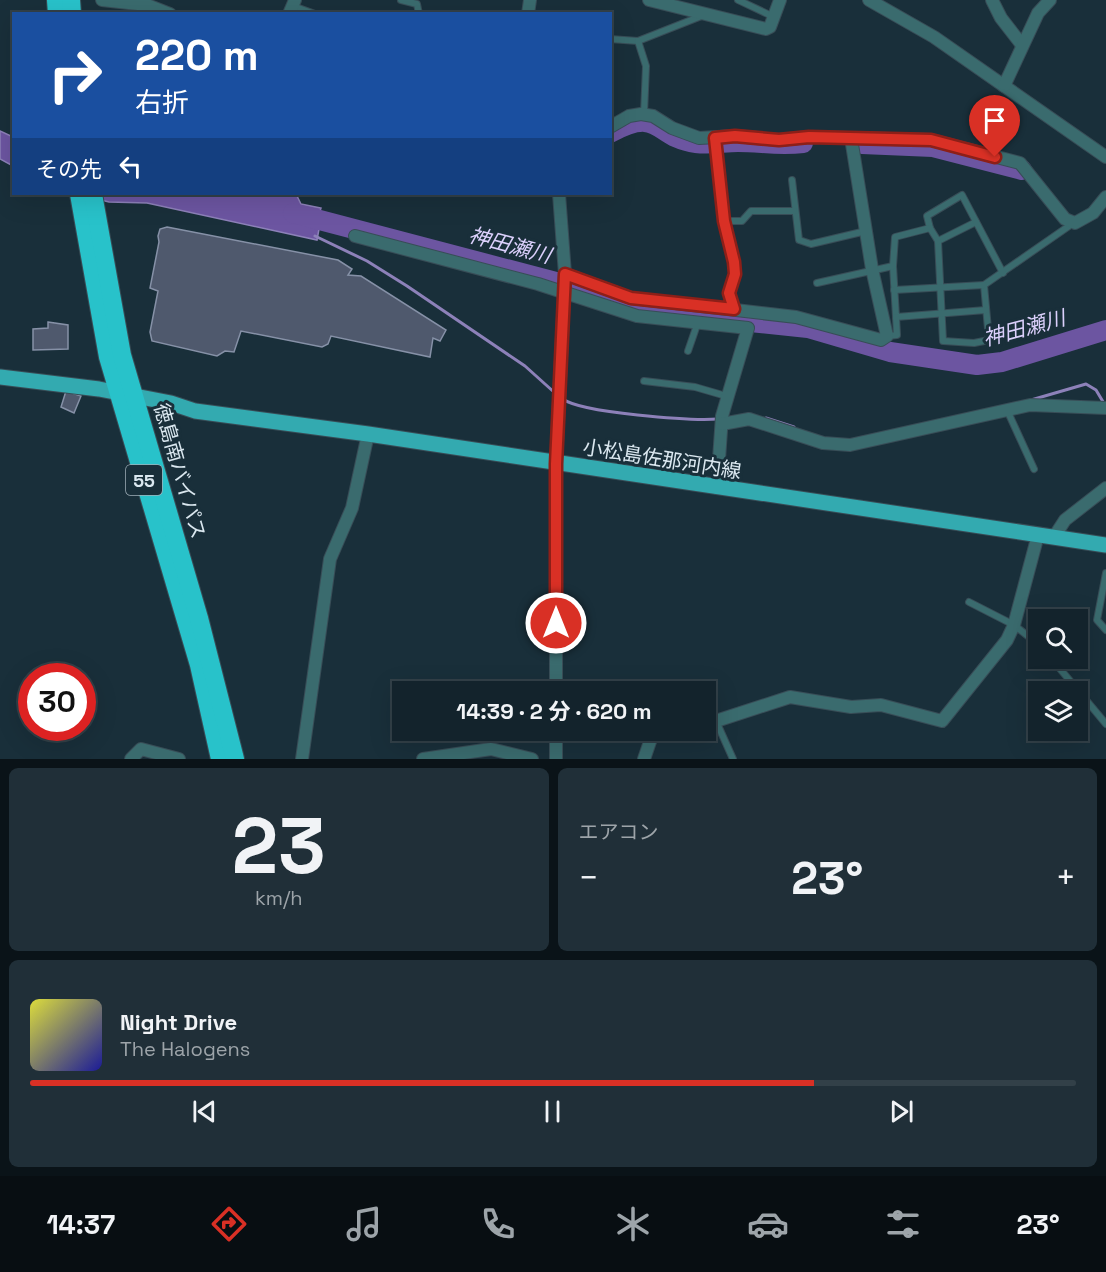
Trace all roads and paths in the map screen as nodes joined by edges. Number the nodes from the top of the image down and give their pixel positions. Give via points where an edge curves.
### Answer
1 (102, 0) edge
2 (401, 0) edge
3 (649, 0) edge
4 (738, 0) edge
5 (780, 0) edge
6 (868, 0) edge
7 (992, 0) edge
8 (1050, 0) edge
9 (416, 2) edge
10 (689, 5) edge
11 (292, 7) edge
12 (165, 12) edge
13 (308, 12) edge
14 (704, 14) junction
15 (774, 17) junction
16 (612, 39) edge
17 (639, 41) junction
18 (1022, 45) junction
19 (1004, 86) junction
20 (644, 114) junction
21 (612, 126) edge
22 (716, 142) junction
23 (851, 142) junction
24 (1106, 157) edge
25 (792, 180) dead end
26 (559, 195) edge
27 (86, 197) edge
28 (1106, 197) edge
29 (794, 211) junction
30 (724, 221) junction
31 (1070, 221) junction
32 (976, 222) junction
33 (930, 228) junction
34 (867, 231) junction
35 (355, 236) dead end
36 (938, 241) junction
37 (893, 266) junction
38 (872, 269) junction
39 (1003, 273) junction
40 (564, 282) junction
41 (817, 283) dead end
42 (984, 285) junction
43 (941, 287) junction
44 (894, 290) junction
45 (734, 309) junction
46 (986, 310) junction
47 (942, 314) junction
48 (896, 317) junction
49 (698, 322) junction
50 (887, 336) junction
51 (688, 351) dead end
52 (0, 377) edge
53 (644, 381) dead end
54 (127, 396) junction
55 (726, 396) junction
56 (1104, 407) edge
57 (1007, 409) junction
58 (722, 420) junction
59 (368, 434) junction
60 (556, 464) junction
61 (1034, 469) dead end
62 (717, 488) junction
63 (1106, 488) edge
64 (1046, 536) junction
65 (1106, 545) edge
66 (1106, 573) edge
67 (969, 602) dead end
68 (1014, 625) junction
69 (1106, 630) edge
70 (1028, 636) edge
71 (1060, 669) edge
72 (556, 681) edge
73 (716, 719) edge
74 (1106, 724) edge
75 (716, 729) edge
76 (556, 741) edge
77 (650, 741) edge
78 (131, 759) edge
79 (179, 759) edge
80 (220, 759) edge
81 (235, 759) edge
82 (302, 759) edge
83 (423, 759) edge
84 (532, 759) edge
85 (556, 759) edge
86 (644, 759) edge
87 (733, 759) edge

1 - 12 street via 147,5
2 - 9 lane
3 - 10 street
4 - 15 lane
5 - 15 street
6 - 19 street via 934,36
7 - 18 street
8 - 18 street via 1038,13
10 - 14 street
11 - 13 lane
14 - 15 street via 765,28 770,27
14 - 17 lane
16 - 17 lane
17 - 20 lane via 646,66
18 - 19 street
19 - 24 street
20 - 21 street via 629,116
20 - 22 street via 687,135
22 - 23 street via 735,136
22 - 30 lane
23 - 31 street via 931,140 1013,160
23 - 34 street
25 - 29 lane
26 - 40 street
27 - 54 highway, 徳島南バイパス / 55 via 108,357
28 - 31 street via 1084,220
29 - 30 lane via 751,211 741,221
29 - 34 lane via 799,240 804,243
30 - 45 lane via 734,262 729,293
31 - 39 lane via 1069,226
32 - 33 lane via 962,195 927,216
32 - 36 lane
32 - 39 lane
33 - 36 lane
33 - 37 lane via 895,237
34 - 38 street
35 - 40 street
36 - 43 lane
37 - 38 lane
37 - 44 lane
38 - 41 lane
38 - 50 street
39 - 42 lane
40 - 45 street via 631,298
40 - 49 street via 637,316
40 - 60 street
42 - 43 lane
42 - 46 lane
43 - 44 lane
43 - 47 lane
44 - 48 lane
45 - 50 street via 796,317 881,340
46 - 47 lane
46 - 47 lane via 989,340 974,343 943,341
47 - 48 lane
48 - 50 lane via 897,335
49 - 51 lane
49 - 55 street via 748,328
52 - 54 main road, 小松島佐那河内線
53 - 55 lane via 695,387
54 - 59 main road, 小松島佐那河内線 via 195,411
54 - 80 highway, 徳島南バイパス / 55
54 - 81 highway, 徳島南バイパス / 55 via 199,618
55 - 58 street
56 - 57 street via 1030,405
57 - 58 street via 850,445 823,443 749,419
57 - 61 lane
58 - 62 street
59 - 60 main road, 小松島佐那河内線
59 - 82 street via 352,508 330,559
60 - 62 main road, 小松島佐那河内線
60 - 72 street
62 - 64 main road, 小松島佐那河内線
63 - 64 street
64 - 65 main road, 小松島佐那河内線
64 - 68 street
66 - 69 lane via 1097,620
67 - 68 lane
68 - 70 lane
68 - 73 street via 1007,640 942,721 881,705 851,707 790,697
71 - 74 lane
75 - 87 lane
76 - 85 street
77 - 86 street
78 - 79 street via 141,749
83 - 84 street via 491,749

